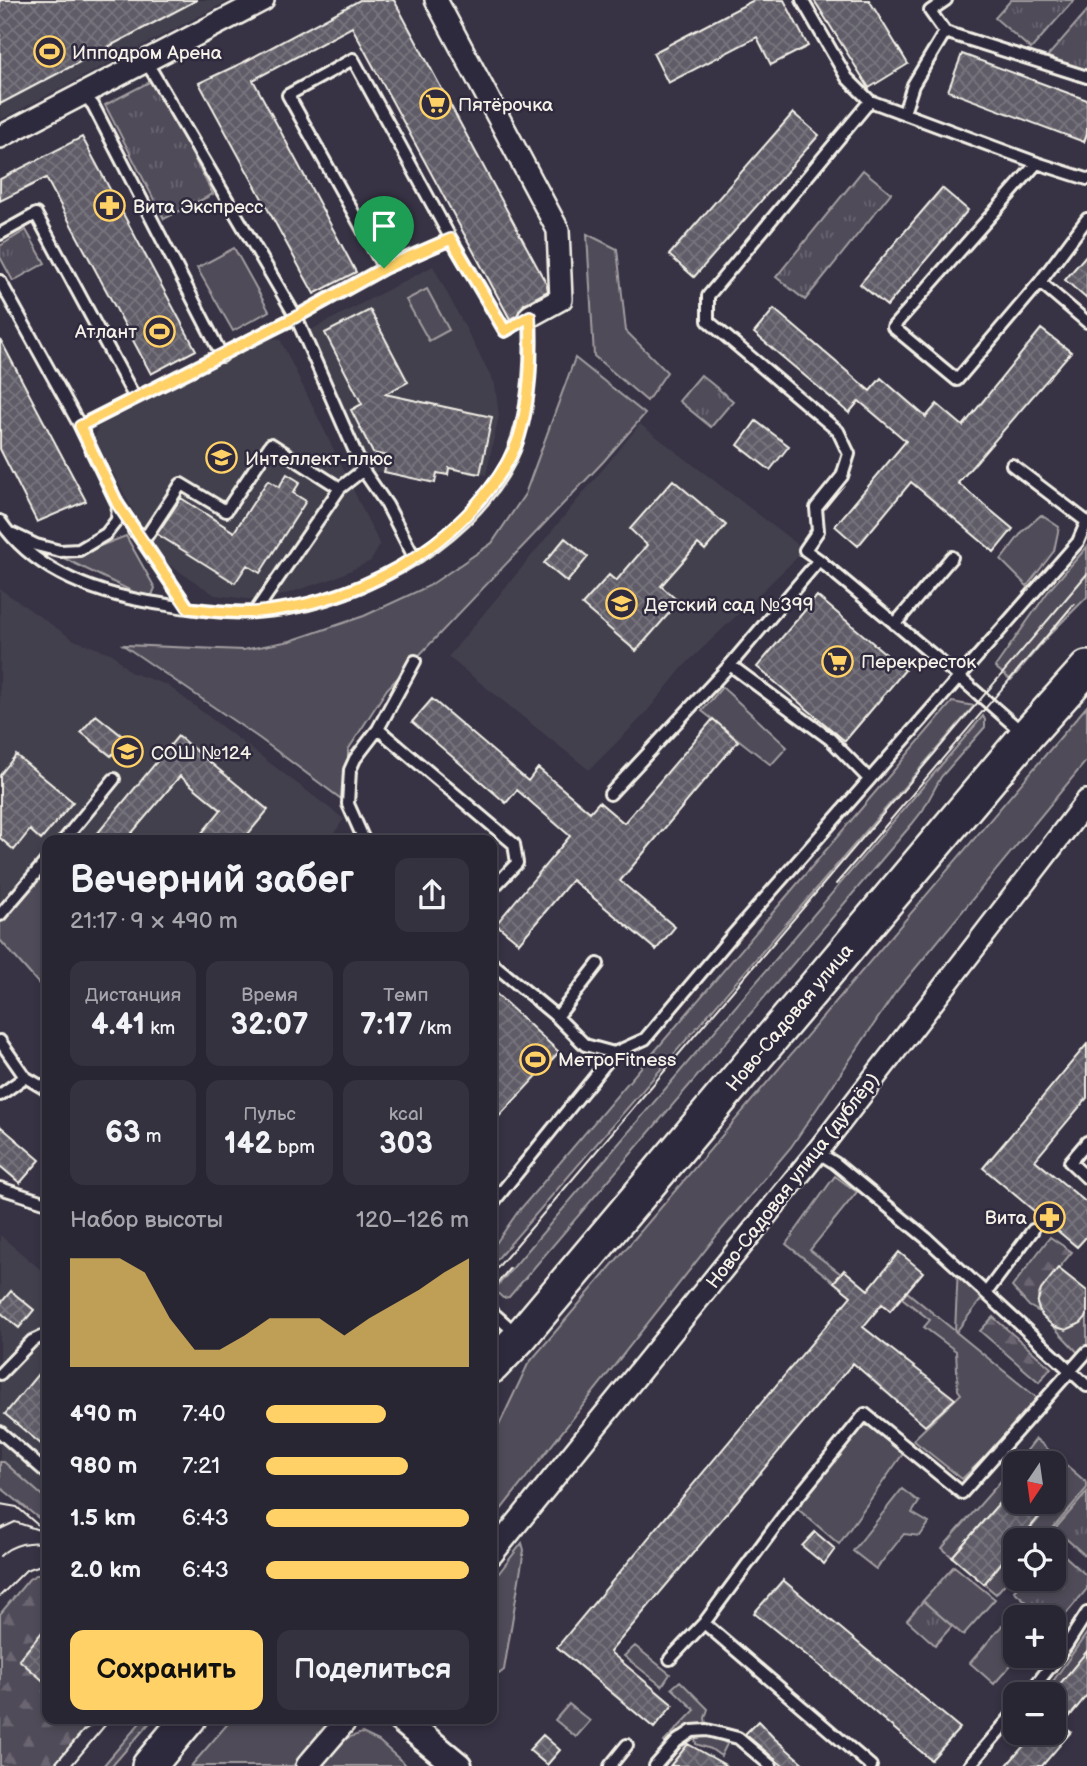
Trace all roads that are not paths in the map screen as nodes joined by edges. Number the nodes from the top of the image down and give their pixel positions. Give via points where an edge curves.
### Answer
1 (264, 0) edge
2 (436, 0) edge
3 (802, 0) edge
4 (946, 0) edge
5 (944, 32) junction
6 (145, 61) junction
7 (1087, 77) edge
8 (83, 94) junction
9 (870, 101) junction
10 (904, 113) junction
11 (0, 137) edge
12 (1037, 163) junction
13 (1087, 179) edge
14 (1087, 219) edge
15 (0, 234) edge
16 (451, 239) junction
17 (384, 268) junction
18 (0, 281) edge
19 (1041, 282) junction
20 (530, 316) junction
21 (296, 317) junction
22 (1087, 322) edge
23 (222, 355) junction
24 (135, 398) junction
25 (80, 426) junction
26 (1012, 465) dead end
27 (363, 470) junction
28 (340, 488) junction
29 (118, 505) junction
30 (1087, 521) edge
31 (0, 522) edge
32 (7, 531) junction
33 (134, 531) junction
34 (952, 557) dead end
35 (415, 559) junction
36 (818, 560) junction
37 (188, 608) junction
38 (255, 612) junction
39 (895, 624) junction
40 (415, 661) dead end
41 (730, 665) junction
42 (1087, 668) edge
43 (959, 677) junction
44 (378, 729) junction
45 (1026, 736) junction
46 (114, 779) dead end
47 (869, 779) junction
48 (610, 794) dead end
49 (1087, 801) edge
50 (68, 835) edge
51 (362, 835) edge
52 (42, 866) edge
53 (37, 872) junction
54 (42, 876) edge
55 (497, 885) edge
56 (0, 915) edge
57 (598, 964) dead end
58 (497, 967) edge
59 (557, 1017) junction
60 (0, 1041) edge
61 (614, 1053) junction
62 (25, 1077) junction
63 (42, 1087) edge
64 (0, 1095) edge
65 (1087, 1142) edge
66 (817, 1152) junction
67 (1087, 1178) edge
68 (497, 1187) edge
69 (0, 1188) edge
70 (42, 1201) edge
71 (1033, 1230) dead end
72 (986, 1293) junction
73 (497, 1316) edge
74 (42, 1336) edge
75 (520, 1336) junction
76 (1087, 1352) edge
77 (497, 1361) edge
78 (1071, 1370) junction
79 (0, 1374) edge
80 (1087, 1386) edge
81 (0, 1432) edge
82 (42, 1469) edge
83 (497, 1548) edge
84 (1087, 1613) edge
85 (704, 1623) junction
86 (670, 1659) dead end
87 (1038, 1682) edge
88 (184, 1724) edge
89 (343, 1724) edge
90 (407, 1724) edge
91 (1003, 1726) edge
92 (627, 1745) dead end
93 (149, 1766) edge
94 (307, 1766) edge
95 (458, 1766) edge
96 (610, 1766) edge
97 (655, 1766) edge
98 (771, 1766) edge
99 (871, 1766) edge
100 (969, 1766) edge

1 - 6 street
2 - 20 street via 558,230 561,299
3 - 9 lane via 847,78
4 - 5 lane via 930,11
5 - 7 lane
5 - 10 lane via 913,85
6 - 8 street
6 - 21 lane
8 - 11 street
8 - 23 lane via 93,105
9 - 10 lane
9 - 36 lane via 708,296 708,321 838,431 849,454 842,476 817,508 818,531 806,550
10 - 12 lane
12 - 13 lane
12 - 19 lane via 893,327 957,380
14 - 19 lane
15 - 24 lane via 36,214
16 - 17 lane
16 - 17 lane via 353,60 288,95
16 - 20 lane via 505,331
17 - 21 lane
18 - 25 lane
19 - 22 lane
20 - 35 lane via 532,360 519,437 508,462 461,522
21 - 23 lane
21 - 27 lane
23 - 24 lane
24 - 25 lane
25 - 29 lane
26 - 30 lane
27 - 28 lane
27 - 35 lane
28 - 33 lane via 271,444 226,511 181,484 146,537
28 - 38 lane
29 - 32 lane via 117,520 106,534 79,550 36,545
29 - 33 lane
30 - 43 lane via 1078,542
31 - 32 lane
32 - 37 lane via 50,568 96,590
33 - 37 lane
34 - 39 lane
35 - 38 lane via 352,589 301,606
36 - 39 lane
36 - 41 lane
37 - 38 lane
39 - 43 lane
40 - 44 lane
41 - 47 lane via 830,739
41 - 48 lane
42 - 45 main road, Ново-Садовая улица
43 - 45 lane
43 - 47 lane
44 - 51 lane via 350,770 348,804
44 - 55 lane via 514,844 517,863
45 - 75 main road, Ново-Садовая улица
46 - 50 lane
47 - 61 lane via 645,1039
49 - 66 street, Ново-Садовая улица (дублёр)
52 - 53 lane
53 - 54 lane
53 - 56 lane
57 - 59 lane
58 - 59 lane
59 - 61 lane via 585,1045
60 - 62 lane
61 - 68 lane
62 - 63 lane
62 - 64 lane
65 - 67 lane via 1070,1162
66 - 72 lane via 926,1238
66 - 83 street, Ново-Садовая улица (дублёр)
69 - 70 lane
71 - 72 lane
72 - 78 lane
73 - 75 lane
74 - 79 lane
75 - 77 main road, Ново-Садовая улица
76 - 78 lane
78 - 80 lane
78 - 85 lane via 961,1493 865,1414
81 - 82 lane
84 - 87 lane
85 - 86 lane
85 - 99 lane
88 - 93 main road
89 - 94 street
90 - 95 street
91 - 100 lane
92 - 96 lane
97 - 98 lane via 677,1741 692,1731 707,1730 738,1738

